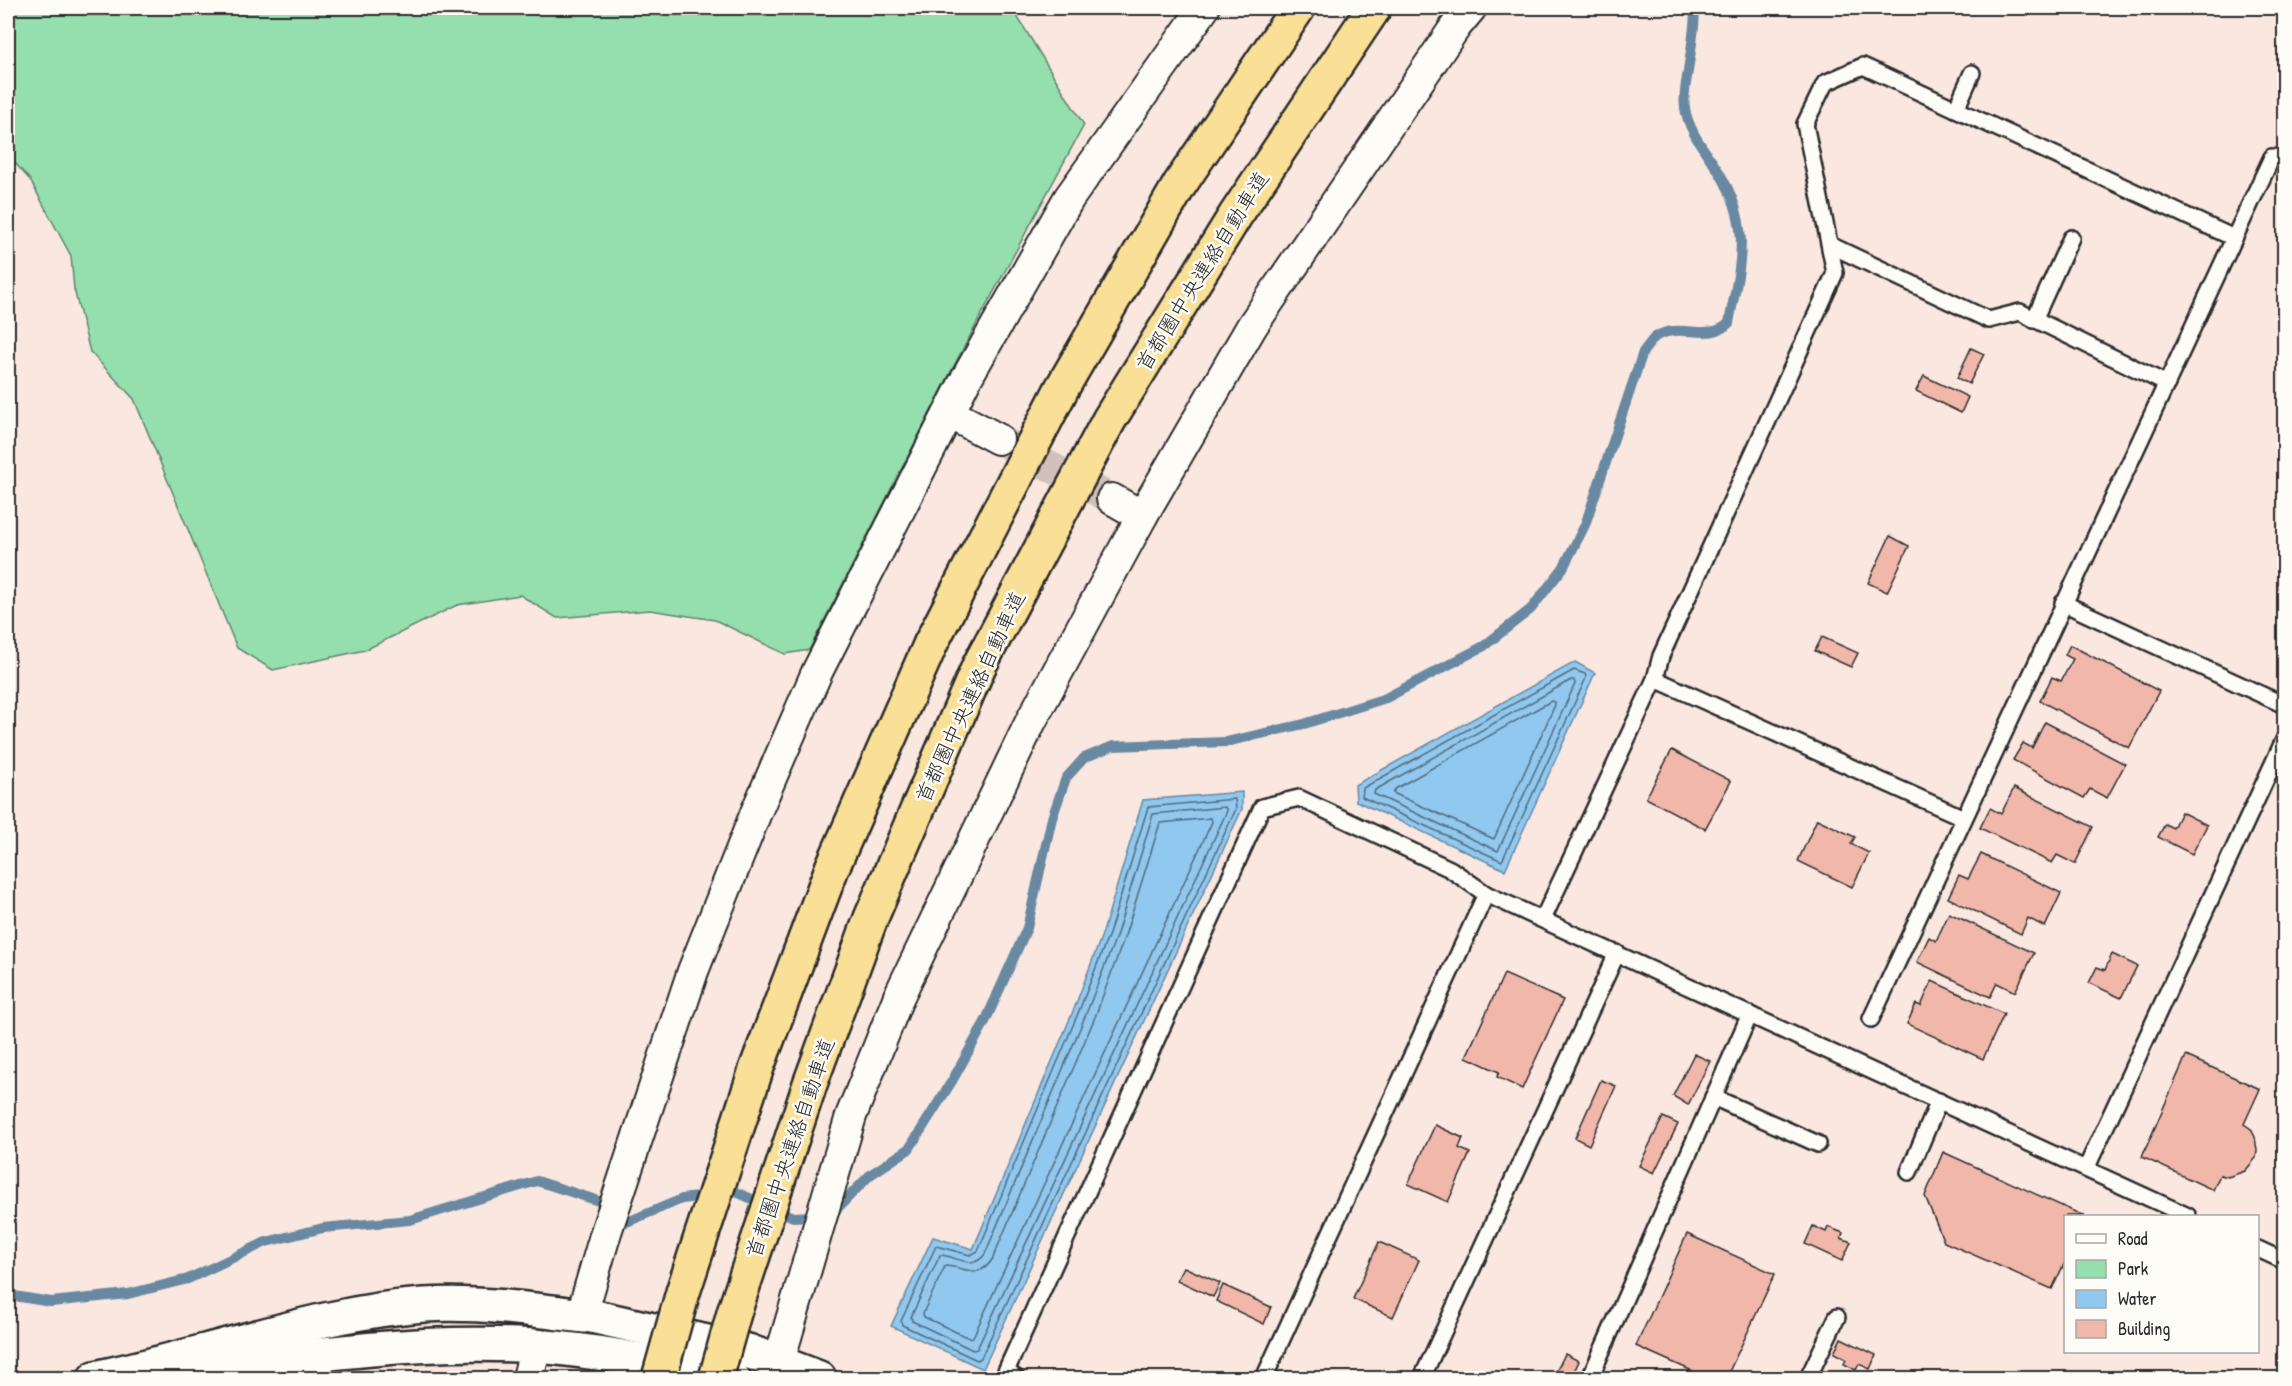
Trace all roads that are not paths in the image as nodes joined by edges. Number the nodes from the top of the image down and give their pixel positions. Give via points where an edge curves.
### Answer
1 (1204, 8) edge
2 (1298, 8) edge
3 (1374, 8) edge
4 (1471, 8) edge
5 (1972, 73) dead end
6 (1956, 109) junction
7 (2284, 159) edge
8 (2071, 238) dead end
9 (2234, 238) junction
10 (1830, 245) junction
11 (2034, 320) junction
12 (2167, 384) junction
13 (949, 413) junction
14 (998, 439) tunnel mouth
15 (1112, 499) tunnel mouth
16 (1142, 516) junction
17 (2063, 603) junction
18 (1655, 679) junction
19 (2284, 705) edge
20 (2284, 740) edge
21 (1964, 818) junction
22 (1486, 894) junction
23 (1543, 919) junction
24 (1617, 953) junction
25 (1750, 1014) junction
26 (1871, 1019) dead end
27 (1713, 1097) junction
28 (1939, 1101) junction
29 (1818, 1143) dead end
30 (2086, 1169) junction
31 (1909, 1172) dead end
32 (2186, 1215) edge
33 (2259, 1249) edge
34 (2284, 1261) edge
35 (582, 1314) junction
36 (1837, 1317) dead end
37 (536, 1346) junction
38 (776, 1370) edge
39 (1427, 1377) edge
40 (94, 1378) edge
41 (148, 1378) edge
42 (528, 1378) edge
43 (659, 1378) edge
44 (716, 1378) edge
45 (733, 1378) edge
46 (819, 1378) edge
47 (1016, 1378) edge
48 (1264, 1378) edge
49 (1590, 1378) edge
50 (1808, 1378) edge

1 - 13 street via 1069,198
2 - 43 highway, bridge via 1180,184 1062,387 931,643 832,868 757,1067
3 - 44 highway, 首都圏中央連絡自動車道, bridge via 1235,216 1109,420 979,666 871,918 810,1084
4 - 16 street via 1252,326
5 - 6 lane
6 - 9 lane
6 - 10 lane via 1863,66 1826,83 1805,124
7 - 9 lane via 2272,157
8 - 11 lane
9 - 12 lane
10 - 11 lane via 1989,321 2020,312
10 - 18 lane via 1835,273
11 - 12 lane
12 - 17 lane
13 - 14 street
13 - 35 street via 817,672 757,810 693,971
15 - 16 street
16 - 38 street via 1031,721 898,996 851,1116
17 - 19 lane
17 - 21 lane
18 - 21 lane
18 - 23 lane
20 - 30 lane
21 - 26 lane
22 - 23 lane
22 - 47 lane via 1450,869 1299,798 1262,807 1006,1371
22 - 48 lane
23 - 24 lane
24 - 25 lane
24 - 39 lane
25 - 27 lane
25 - 28 lane
27 - 29 lane
27 - 49 lane
28 - 30 lane
28 - 31 lane
30 - 32 lane
33 - 34 lane
35 - 38 street via 748,1351
35 - 40 street via 499,1306 423,1305 301,1325
36 - 50 lane
37 - 41 street via 392,1349 262,1361
37 - 42 street
37 - 45 street
38 - 46 street

